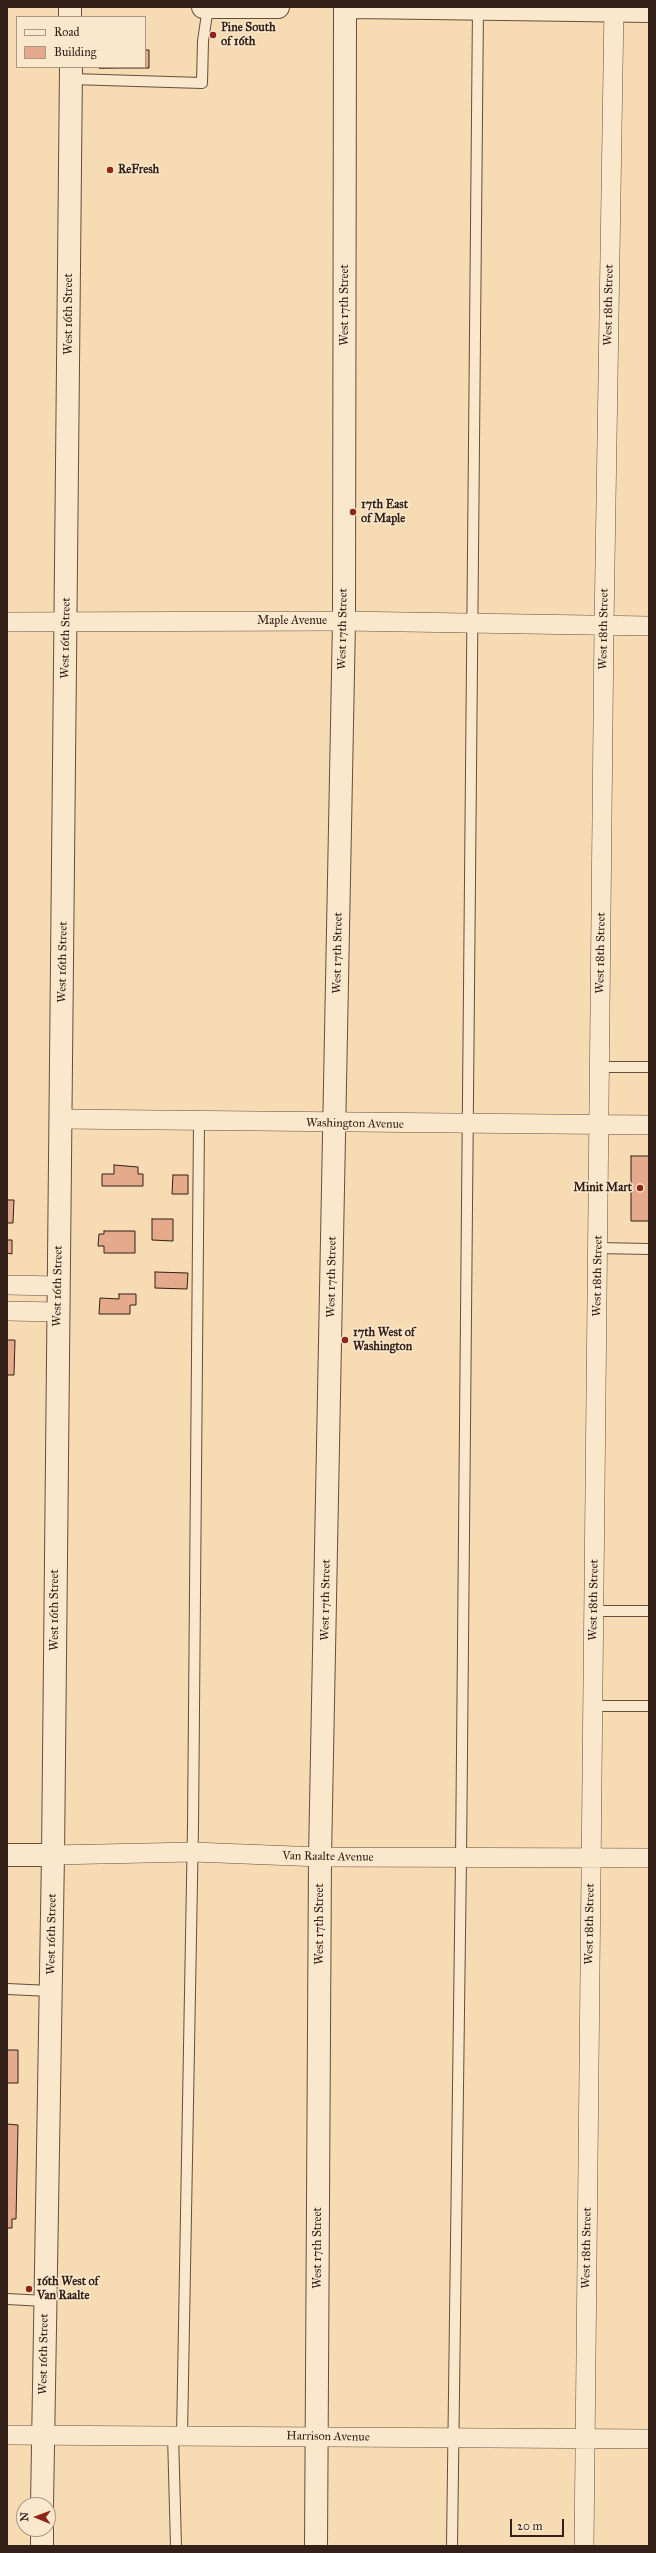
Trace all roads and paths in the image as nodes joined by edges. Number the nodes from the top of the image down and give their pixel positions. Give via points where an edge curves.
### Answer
1 (202, 7) edge
2 (208, 7) edge
3 (278, 7) edge
4 (345, 7) edge
5 (356, 7) edge
6 (478, 8) edge
7 (614, 8) edge
8 (649, 11) edge
9 (71, 73) edge
10 (344, 621) junction
11 (7, 622) edge
12 (66, 623) junction
13 (472, 624) junction
14 (604, 626) junction
15 (649, 626) edge
16 (600, 1067) junction
17 (648, 1068) dead end
18 (61, 1119) junction
19 (198, 1121) junction
20 (336, 1124) junction
21 (468, 1124) junction
22 (600, 1125) junction
23 (649, 1125) edge
24 (598, 1248) junction
25 (649, 1249) edge
26 (7, 1285) edge
27 (58, 1286) junction
28 (7, 1311) edge
29 (57, 1312) junction
30 (594, 1611) junction
31 (649, 1611) edge
32 (593, 1706) junction
33 (649, 1706) edge
34 (193, 1852) junction
35 (7, 1855) edge
36 (53, 1855) junction
37 (591, 1856) junction
38 (320, 1857) junction
39 (461, 1858) junction
40 (649, 1858) edge
41 (7, 1989) edge
42 (51, 1991) junction
43 (7, 2299) edge
44 (45, 2301) junction
45 (7, 2435) edge
46 (177, 2435) junction
47 (43, 2436) junction
48 (317, 2437) junction
49 (455, 2438) junction
50 (585, 2438) junction
51 (649, 2438) edge
52 (42, 2497) edge
53 (176, 2546) edge
54 (316, 2546) edge
55 (452, 2546) edge
56 (584, 2546) edge

1 - 2 street
2 - 3 street
2 - 9 lane via 203,41 202,82
4 - 10 street, West 17th Street
5 - 6 street
6 - 7 street
6 - 13 lane
7 - 8 street
7 - 14 street, West 18th Street
9 - 12 street, West 16th Street
10 - 12 street, Maple Avenue
10 - 13 street, Maple Avenue
10 - 20 street, West 17th Street
11 - 12 street, Maple Avenue
12 - 18 street, West 16th Street
13 - 14 street, Maple Avenue
13 - 21 lane
14 - 15 street, Maple Avenue
14 - 16 street, West 18th Street
16 - 17 lane
16 - 22 street, West 18th Street
18 - 19 street, Washington Avenue
18 - 27 street, West 16th Street
19 - 20 street, Washington Avenue
19 - 34 lane
20 - 21 street, Washington Avenue
20 - 38 street, West 17th Street
21 - 22 street, Washington Avenue
21 - 39 lane
22 - 23 street, Washington Avenue
22 - 24 street, West 18th Street
24 - 25 lane
24 - 30 street, West 18th Street
26 - 27 street
27 - 29 street, West 16th Street
28 - 29 street
29 - 36 street, West 16th Street
30 - 31 lane
30 - 32 street, West 18th Street
32 - 33 lane
32 - 37 street, West 18th Street
34 - 36 street, Van Raalte Avenue
34 - 38 street, Van Raalte Avenue
34 - 46 lane
35 - 36 street, Van Raalte Avenue
36 - 42 street, West 16th Street
37 - 39 street, Van Raalte Avenue
37 - 40 street, Van Raalte Avenue
37 - 50 street, West 18th Street
38 - 39 street, Van Raalte Avenue
38 - 48 street, West 17th Street
39 - 49 lane
41 - 42 lane
42 - 44 street, West 16th Street
43 - 44 lane
44 - 47 street, West 16th Street
45 - 47 street, Harrison Avenue
46 - 47 street, Harrison Avenue
46 - 48 street, Harrison Avenue
46 - 53 lane
47 - 52 street, West 16th Street
48 - 49 street, Harrison Avenue
48 - 54 street, West 17th Street
49 - 50 street, Harrison Avenue
49 - 55 lane
50 - 51 street, Harrison Avenue
50 - 56 street, West 18th Street

